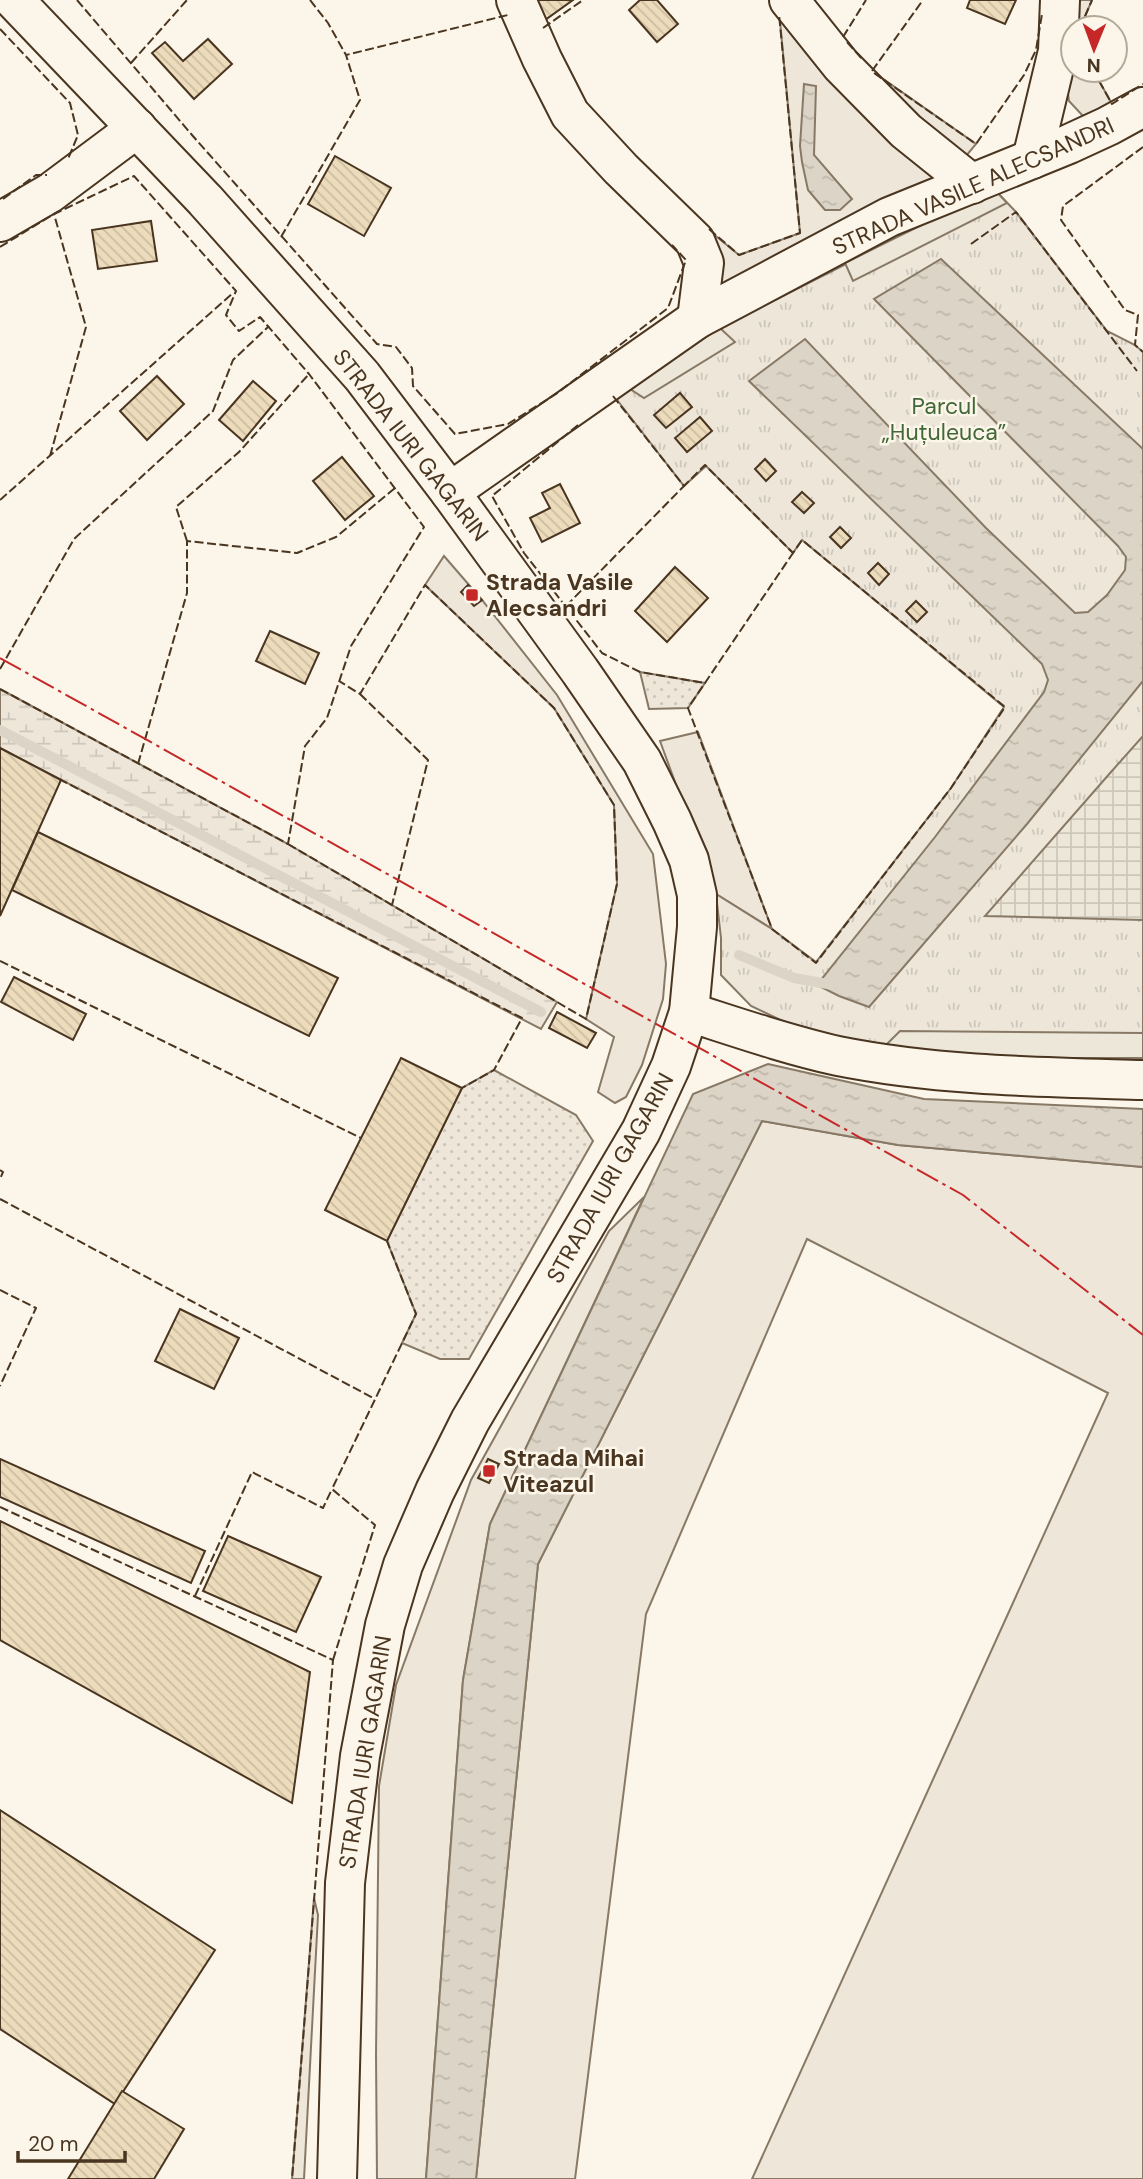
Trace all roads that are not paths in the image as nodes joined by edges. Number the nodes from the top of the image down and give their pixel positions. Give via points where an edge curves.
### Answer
1 (14, 0) edge
2 (516, 0) edge
3 (789, 0) edge
4 (1060, 0) edge
5 (1143, 107) edge
6 (137, 128) junction
7 (1032, 159) junction
8 (972, 184) junction
9 (0, 222) edge
10 (697, 319) junction
11 (450, 492) junction
12 (689, 1012) junction
13 (1143, 1080) edge
14 (337, 2179) edge

1 - 6 main road, STRADA IURI GAGARIN
2 - 10 main road via 570,114 695,241 704,263
3 - 8 main road via 841,65 906,131
4 - 7 main road via 1058,51
5 - 7 main road, STRADA VASILE ALECSANDRI
6 - 9 main road via 50,193
6 - 11 main road, STRADA IURI GAGARIN via 362,376
7 - 8 main road, STRADA VASILE ALECSANDRI
8 - 10 main road, STRADA VASILE ALECSANDRI via 889,217
10 - 11 main road, STRADA VASILE ALECSANDRI
11 - 12 main road, STRADA IURI GAGARIN via 642,761 673,821 697,895
12 - 13 main road via 840,1056 982,1073
12 - 14 main road, STRADA IURI GAGARIN via 671,1066 640,1131 470,1421 403,1565 385,1625 360,1756 345,1883

